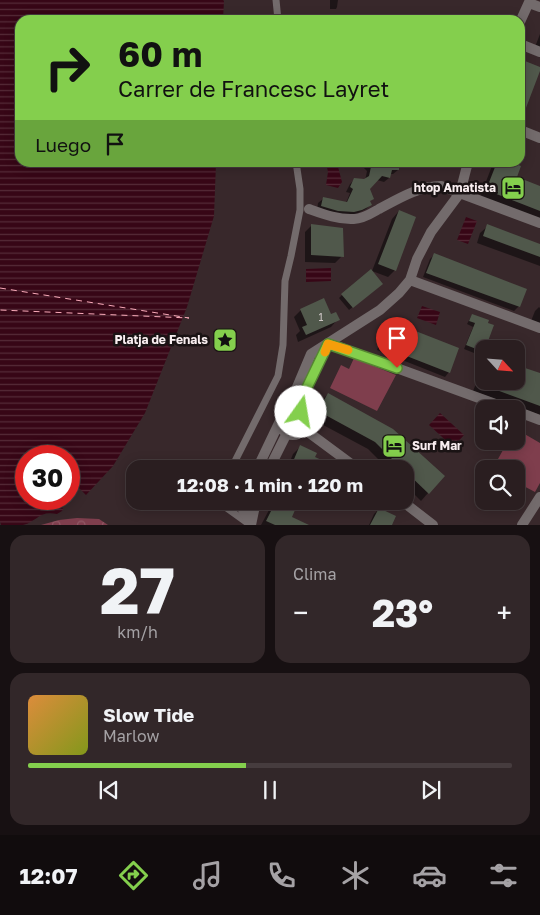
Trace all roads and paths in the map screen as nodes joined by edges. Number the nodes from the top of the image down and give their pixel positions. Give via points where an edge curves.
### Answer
1 (276, 0) edge
2 (530, 1) edge
3 (540, 7) edge
4 (278, 15) edge
5 (523, 15) edge
6 (525, 46) edge
7 (540, 52) edge
8 (525, 132) edge
9 (540, 138) edge
10 (297, 167) edge
11 (467, 167) edge
12 (460, 193) junction
13 (309, 209) dead end
14 (540, 223) edge
15 (410, 280) junction
16 (540, 328) edge
17 (328, 344) junction
18 (484, 400) edge
19 (287, 411) junction
20 (299, 411) junction
21 (525, 414) edge
22 (540, 420) edge
23 (280, 421) junction
24 (304, 429) junction
25 (287, 433) junction
26 (236, 460) edge
27 (261, 460) edge
28 (274, 460) edge
29 (346, 460) edge
30 (540, 497) edge
31 (230, 510) edge
32 (243, 510) edge
33 (254, 510) edge
34 (414, 510) edge
35 (420, 514) junction
36 (251, 525) edge
37 (416, 525) edge
38 (433, 525) edge
39 (522, 525) edge

1 - 4 street
2 - 3 street
2 - 5 street
6 - 7 street
8 - 9 street
10 - 26 street via 300,210 285,281 283,345 278,376
11 - 12 street
12 - 13 street via 431,186 355,219 337,218
12 - 14 street
12 - 15 street via 431,232
15 - 16 street
15 - 17 street via 380,310
17 - 18 street
17 - 19 street via 311,354
17 - 20 street via 300,402
19 - 20 street
19 - 23 street
20 - 24 street via 305,417
21 - 22 street
23 - 25 street
23 - 27 street
24 - 25 street via 296,435
24 - 29 street
25 - 28 street
30 - 39 street
31 - 36 street
32 - 36 street
33 - 36 street
34 - 35 street
35 - 37 street
35 - 38 street

